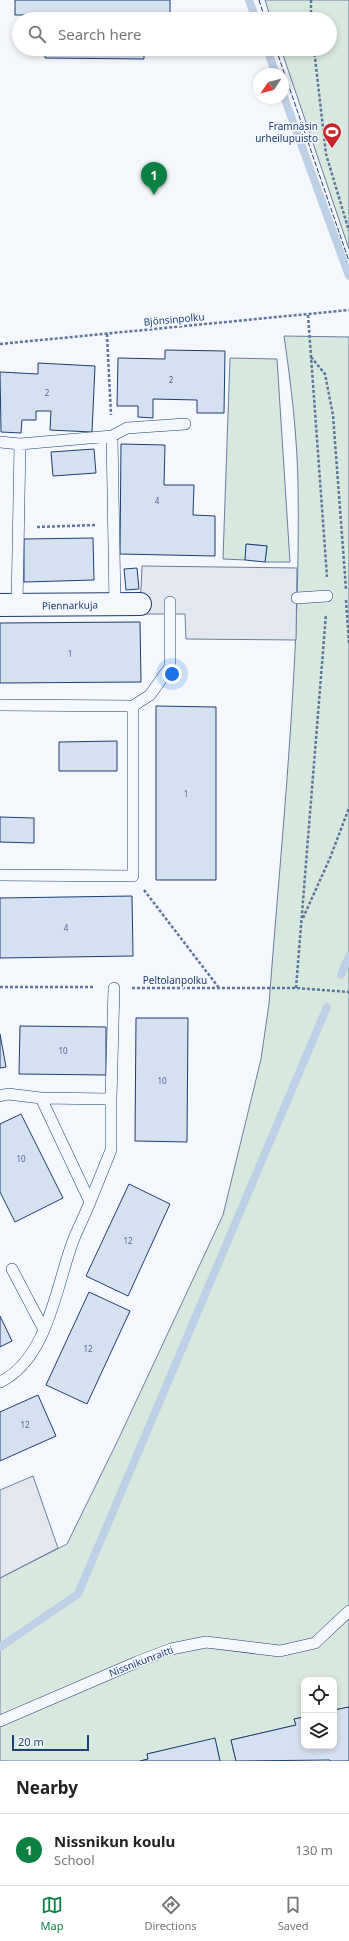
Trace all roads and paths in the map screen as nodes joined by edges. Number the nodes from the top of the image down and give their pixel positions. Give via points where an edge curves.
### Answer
1 (310, 0) edge
2 (311, 12) edge
3 (315, 56) edge
4 (349, 231) edge
5 (349, 310) edge
6 (308, 315) junction
7 (107, 334) junction
8 (0, 344) edge
9 (311, 357) junction
10 (185, 424) dead end
11 (112, 436) junction
12 (0, 442) edge
13 (20, 444) junction
14 (114, 524) junction
15 (19, 528) junction
16 (346, 590) dead end
17 (327, 596) junction
18 (297, 598) dead end
19 (346, 598) dead end
20 (170, 602) dead end
21 (115, 604) junction
22 (140, 604) dead end
23 (9, 605) edge
24 (349, 643) edge
25 (0, 705) edge
26 (133, 706) junction
27 (349, 808) edge
28 (0, 875) edge
29 (133, 876) junction
30 (302, 921) junction
31 (0, 987) edge
32 (114, 988) junction
33 (220, 988) junction
34 (296, 988) junction
35 (349, 992) edge
36 (0, 1096) edge
37 (41, 1098) junction
38 (111, 1099) junction
39 (90, 1202) junction
40 (12, 1270) dead end
41 (44, 1330) junction
42 (0, 1382) edge
43 (349, 1611) edge
44 (0, 1721) edge

1 - 2 path
3 - 4 path via 326,154
5 - 6 path, Bjönsinpolku
6 - 7 path, Bjönsinpolku
6 - 9 path
7 - 8 path, Bjönsinpolku
7 - 11 path
9 - 16 path via 325,374 333,415
9 - 17 path
10 - 11 lane via 127,428
11 - 13 lane
11 - 14 lane
12 - 13 lane
13 - 15 lane
14 - 15 path
14 - 21 lane
15 - 23 lane
17 - 18 lane
17 - 30 path
19 - 24 path
20 - 26 lane via 170,667 150,695
21 - 22 street, Piennarkuja
21 - 23 street, Piennarkuja
25 - 26 lane
26 - 29 lane
27 - 30 path
28 - 29 lane
29 - 33 path
30 - 34 path
31 - 32 path, Peltolanpolku
32 - 33 path, Peltolanpolku
32 - 38 lane
33 - 34 path, Peltolanpolku
34 - 35 path, Peltolanpolku
36 - 37 lane via 8,1094
37 - 38 lane
37 - 39 lane
38 - 39 lane via 111,1150
39 - 41 lane via 73,1241
40 - 41 lane
41 - 42 lane via 28,1359
43 - 44 lane, Nissnikunraitti via 315,1643 280,1651 206,1642 171,1649

